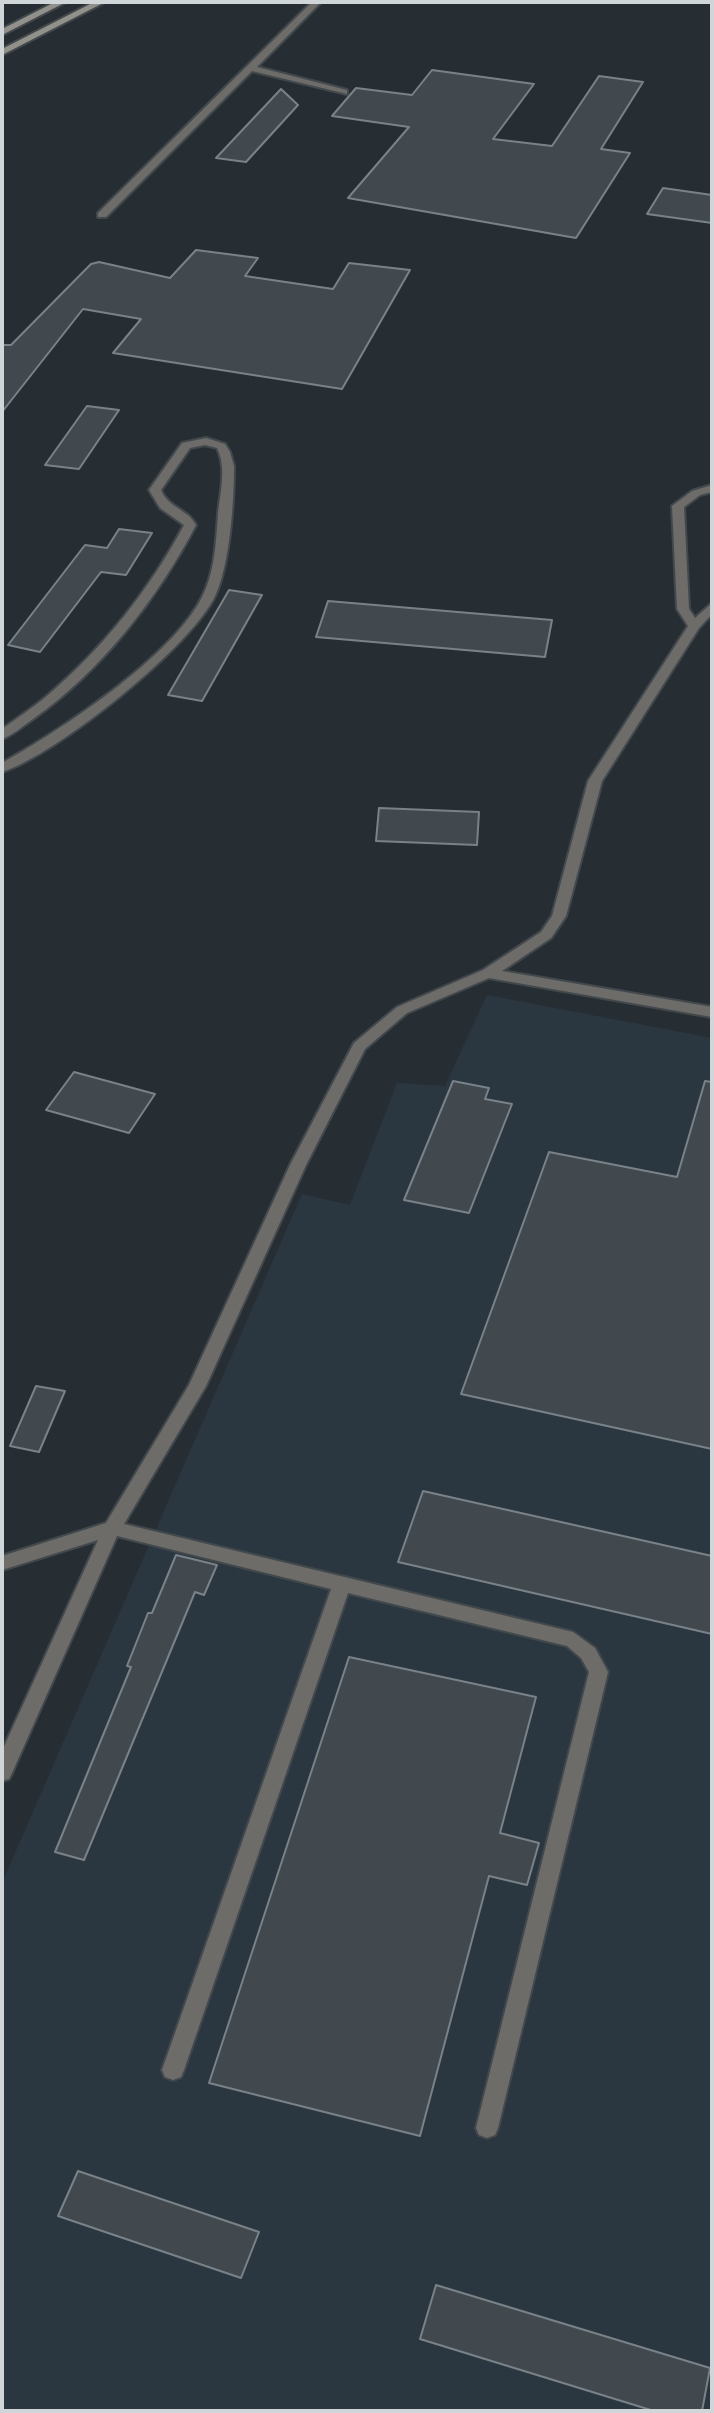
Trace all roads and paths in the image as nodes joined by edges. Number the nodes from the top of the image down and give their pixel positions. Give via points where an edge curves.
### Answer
1 (62, 2) edge
2 (101, 2) edge
3 (317, 2) edge
4 (2, 32) edge
5 (2, 52) edge
6 (251, 68) junction
7 (344, 92) dead end
8 (102, 215) dead end
9 (712, 488) edge
10 (712, 607) edge
11 (694, 626) junction
12 (2, 735) edge
13 (2, 768) edge
14 (488, 973) junction
15 (712, 1012) edge
16 (112, 1528) junction
17 (2, 1563) edge
18 (342, 1584) junction
19 (2, 1773) edge
20 (173, 2070) dead end
21 (487, 2128) dead end

1 - 4 main road
2 - 5 main road
3 - 6 lane
6 - 7 lane
6 - 8 lane
9 - 11 lane via 678,506 683,609
10 - 11 lane
11 - 14 lane via 595,781 559,916 546,935
12 - 13 lane via 60,692 141,602 190,525 164,507 155,490 186,445 206,441 221,446 228,459 222,543 204,606 155,661 37,750
14 - 15 lane
14 - 16 lane via 402,1010 359,1046 197,1386
16 - 17 lane
16 - 18 lane
16 - 19 lane
18 - 20 lane
18 - 21 lane via 573,1640 599,1672

